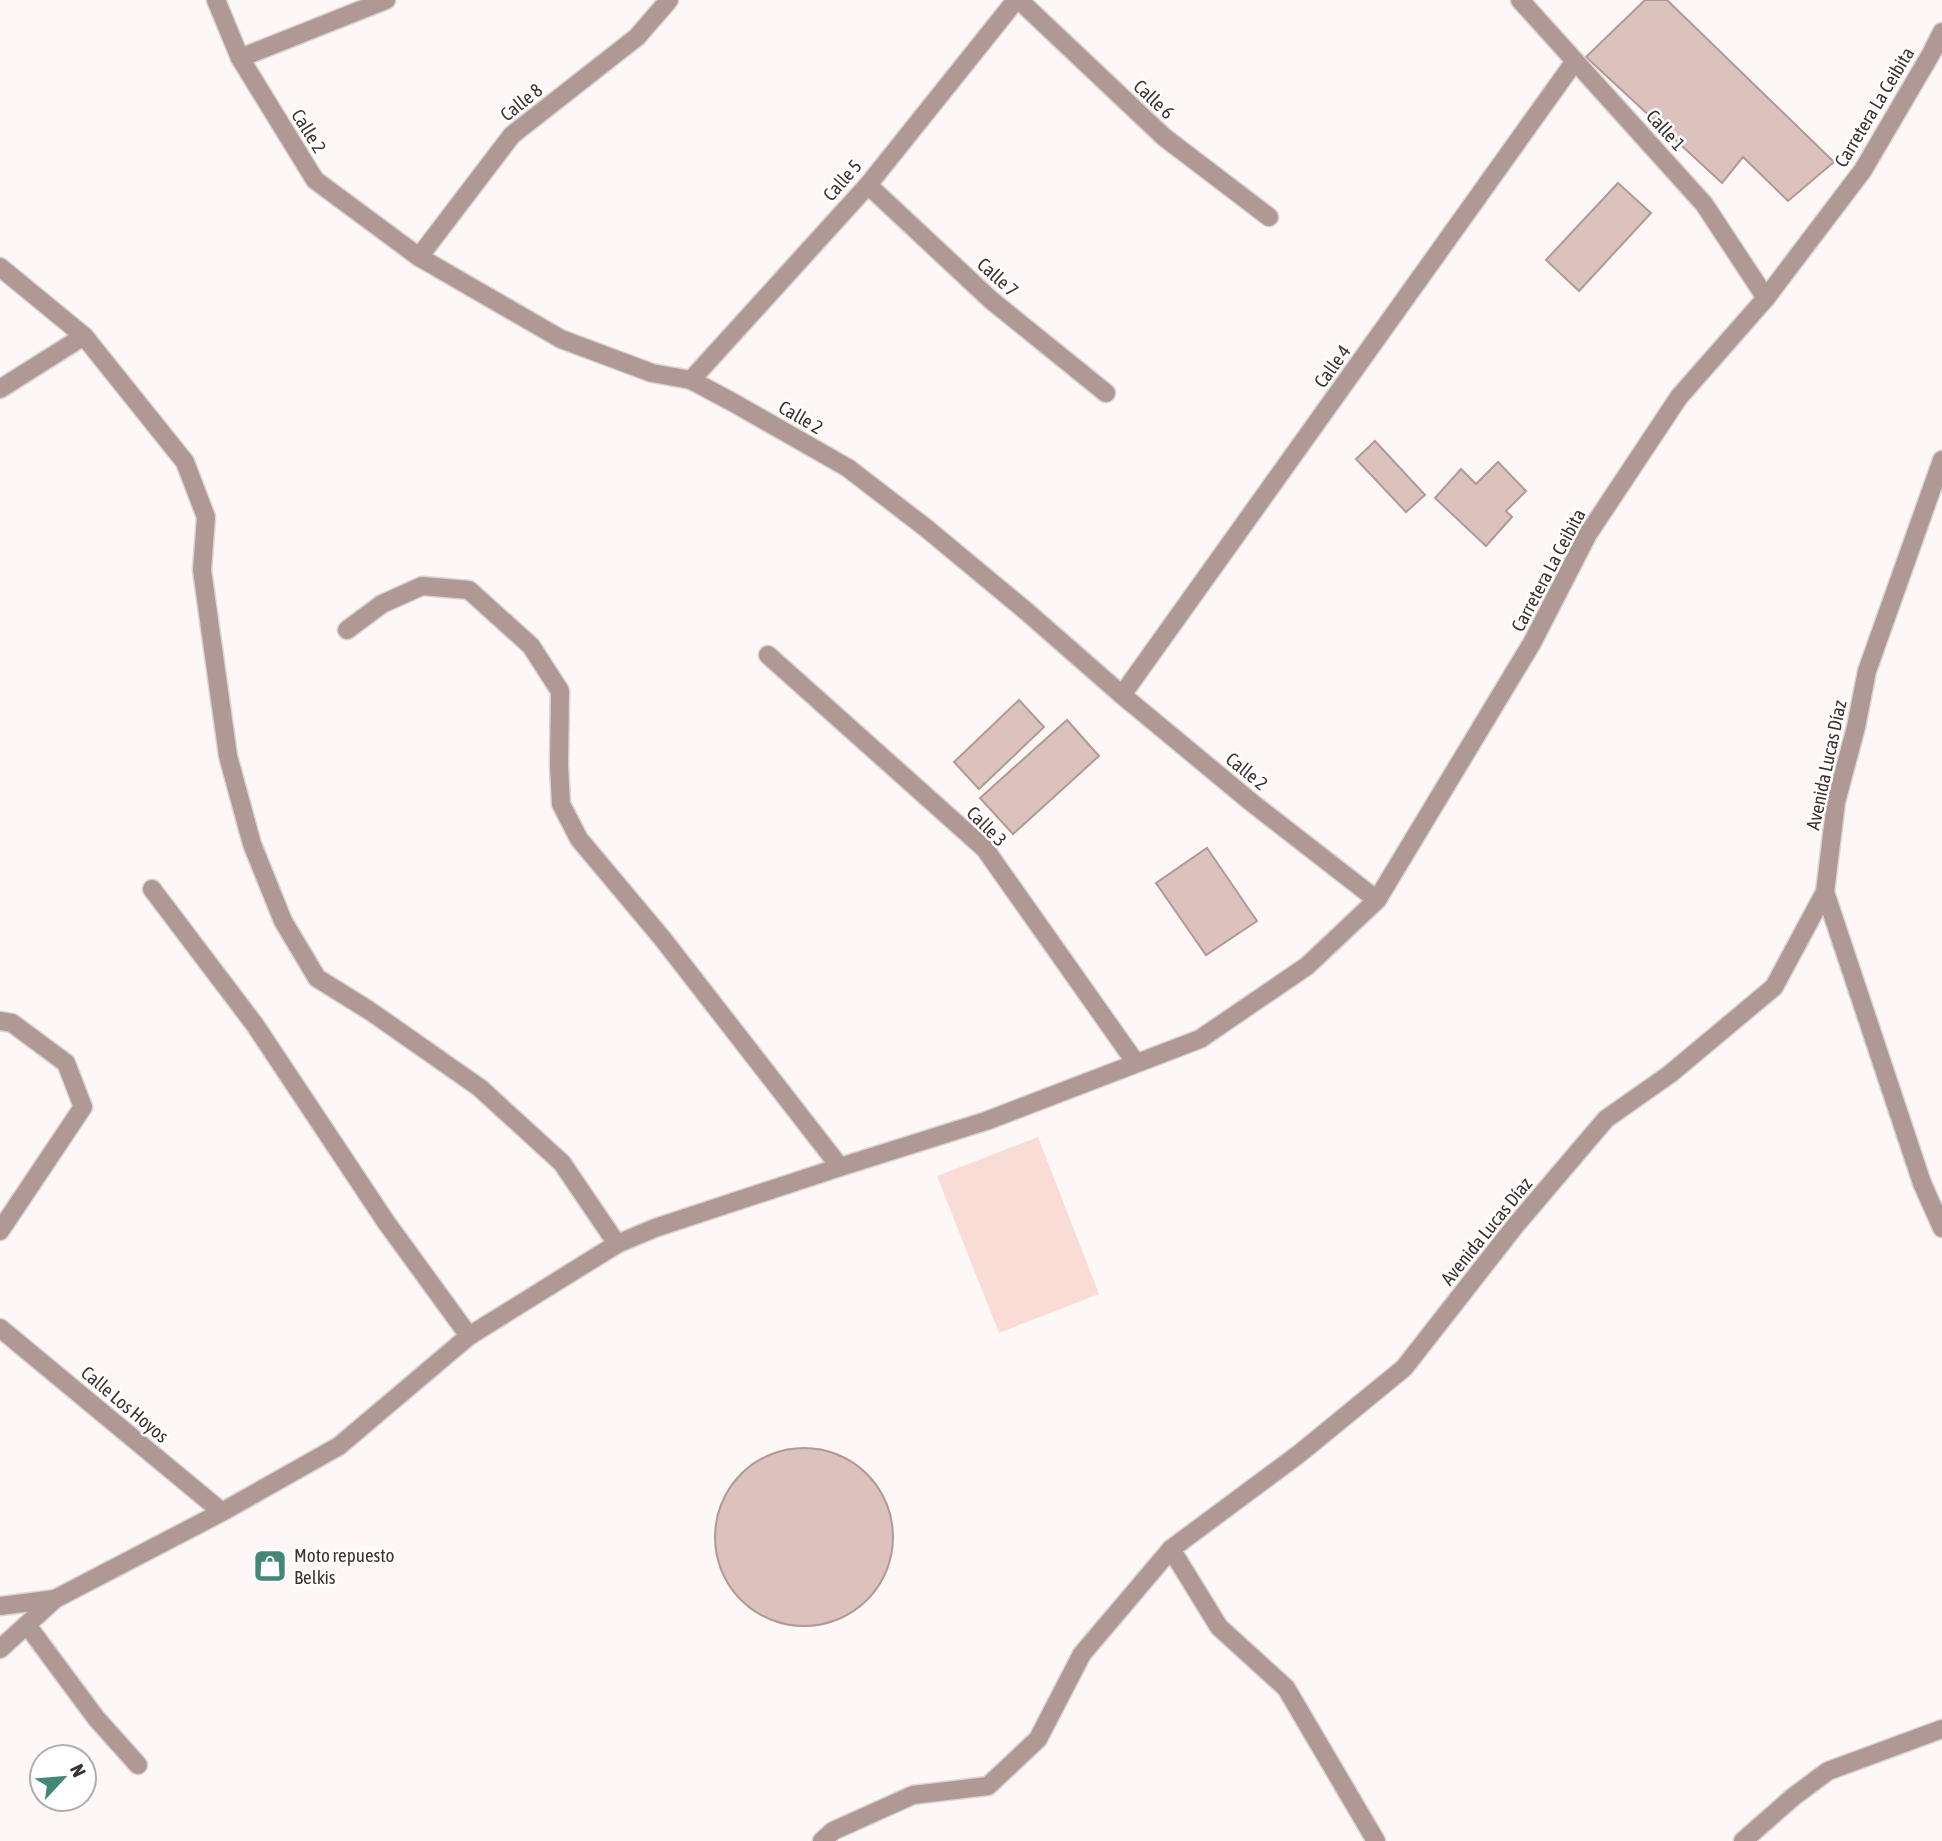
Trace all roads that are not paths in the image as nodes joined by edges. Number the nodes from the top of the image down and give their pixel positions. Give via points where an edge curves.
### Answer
1 (216, 0) edge
2 (386, 0) edge
3 (669, 0) edge
4 (1018, 0) edge
5 (1521, 0) edge
6 (1942, 32) edge
7 (240, 58) junction
8 (1575, 61) junction
9 (867, 185) junction
10 (1269, 217) dead end
11 (419, 257) junction
12 (0, 267) edge
13 (1766, 298) junction
14 (84, 336) junction
15 (691, 380) junction
16 (0, 389) edge
17 (1106, 393) dead end
18 (1942, 460) edge
19 (347, 630) dead end
20 (768, 655) dead end
21 (1122, 695) junction
22 (152, 889) dead end
23 (1825, 892) junction
24 (1377, 900) junction
25 (0, 1021) edge
26 (1136, 1063) junction
27 (840, 1167) junction
28 (1942, 1228) edge
29 (0, 1231) edge
30 (617, 1244) junction
31 (0, 1328) edge
32 (469, 1336) junction
33 (222, 1512) junction
34 (1171, 1549) junction
35 (55, 1600) junction
36 (0, 1606) edge
37 (27, 1625) junction
38 (0, 1649) edge
39 (1942, 1729) edge
40 (138, 1765) dead end
41 (822, 1841) edge
42 (1376, 1841) edge
43 (1743, 1841) edge

1 - 7 street, Calle 2
2 - 7 street
3 - 11 street, Calle 8 via 637,37 512,135
4 - 9 street, Calle 5
4 - 10 street, Calle 6 via 1164,137
5 - 8 street, Calle 1
6 - 13 street, Carretera La Ceibita via 1863,170
7 - 11 street, Calle 2 via 315,180
8 - 13 street, Calle 1 via 1704,204
8 - 21 street, Calle 4
9 - 15 street, Calle 5
9 - 17 street, Calle 7 via 991,300
11 - 15 street, Calle 2 via 561,339 652,373
12 - 14 street
13 - 24 street, Carretera La Ceibita via 1679,397 1588,534 1532,643
14 - 16 street
14 - 30 street via 186,462 206,517 202,570 228,756 252,844 283,921 317,978 480,1088 562,1163
15 - 21 street, Calle 2 via 848,468 926,528
18 - 23 street, Avenida Lucas Díaz via 1867,671 1836,802
19 - 27 street via 382,604 422,586 469,590 531,646 560,691 561,804 579,839
20 - 26 street, Calle 3 via 985,849
21 - 24 street, Calle 2
22 - 32 street via 255,1025 386,1222
23 - 28 street via 1922,1183
23 - 34 street, Avenida Lucas Díaz via 1774,987 1670,1074 1606,1119 1404,1368 1299,1454
24 - 26 street, Carretera La Ceibita via 1307,966 1200,1039
25 - 29 street via 12,1023 66,1063 83,1107
26 - 27 street, Carretera La Ceibita via 986,1121
27 - 30 street, Carretera La Ceibita
30 - 32 street, Carretera La Ceibita
31 - 33 street, Calle Los Hoyos
32 - 33 street, Carretera La Ceibita via 339,1446
33 - 35 street, Carretera La Ceibita
34 - 41 street, Avenida Lucas Díaz via 1082,1654 1038,1739 988,1786 913,1795 833,1831
34 - 42 street via 1219,1627 1286,1688
35 - 36 street
35 - 37 street
37 - 38 street
37 - 40 street via 96,1718
39 - 43 street via 1828,1772

